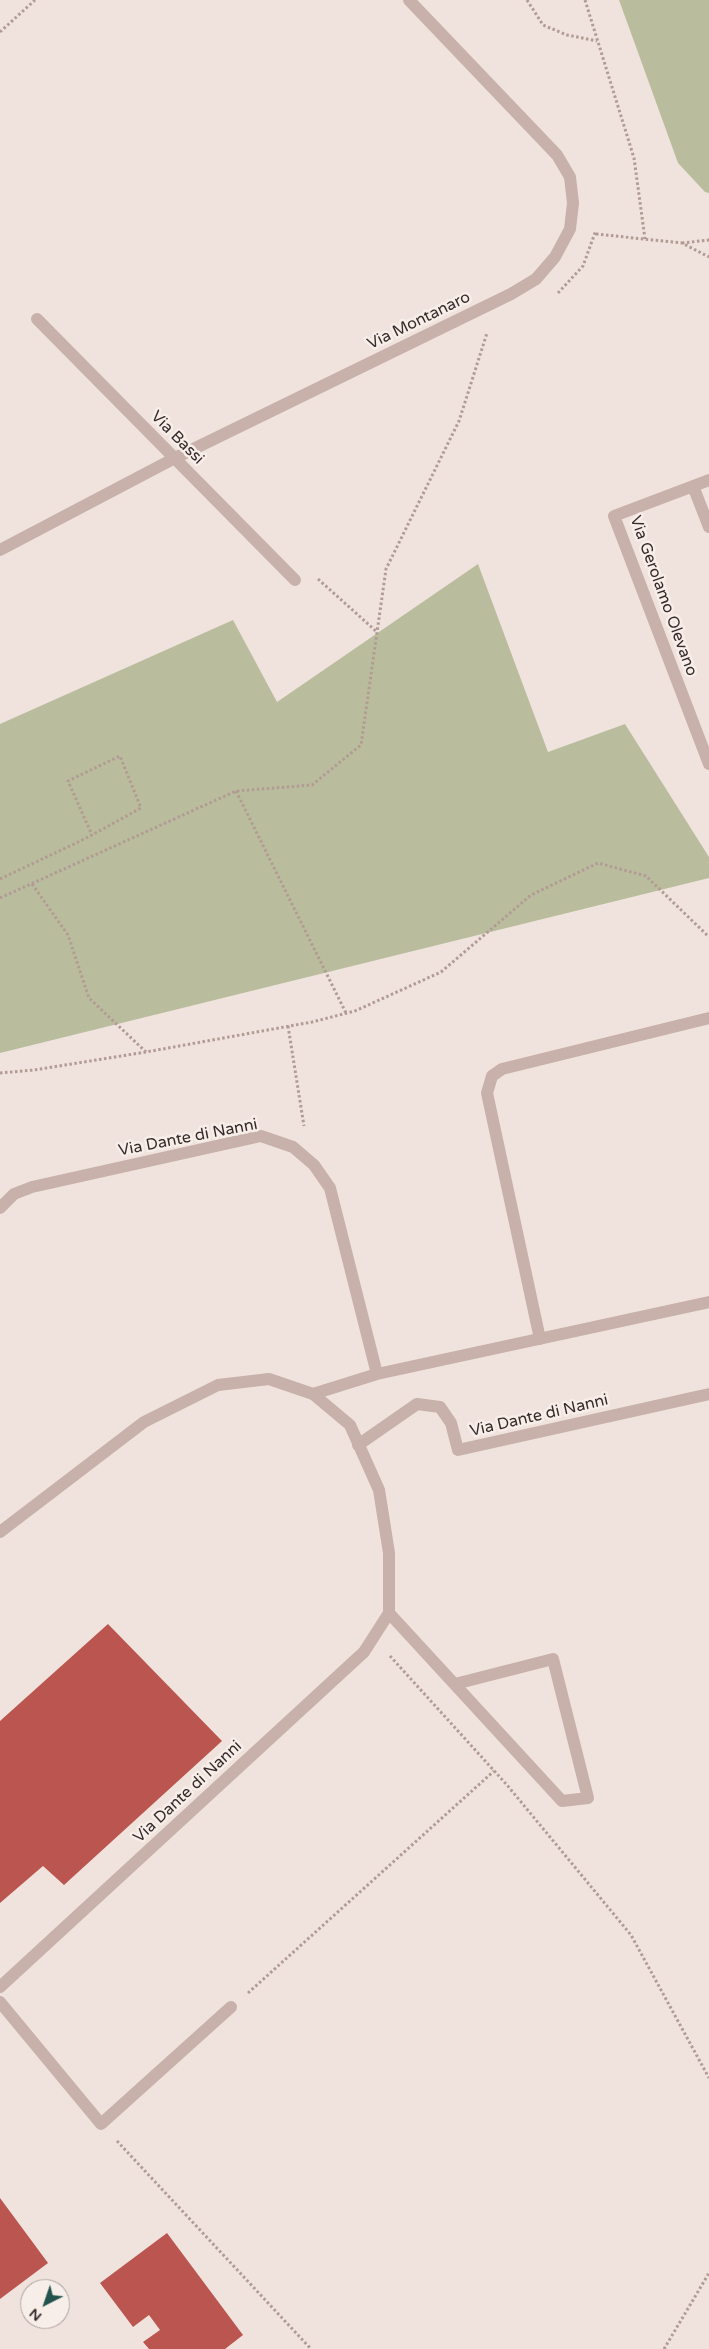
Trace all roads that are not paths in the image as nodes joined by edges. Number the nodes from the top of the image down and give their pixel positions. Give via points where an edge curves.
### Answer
1 (409, 0) edge
2 (37, 319) dead end
3 (175, 458) junction
4 (709, 480) edge
5 (693, 486) junction
6 (709, 527) edge
7 (0, 550) edge
8 (295, 580) road end
9 (709, 764) edge
10 (709, 1018) edge
11 (0, 1208) edge
12 (709, 1302) edge
13 (540, 1339) junction
14 (377, 1374) junction
15 (314, 1394) junction
16 (709, 1394) edge
17 (358, 1445) junction
18 (0, 1532) edge
19 (389, 1613) junction
20 (455, 1684) junction
21 (0, 1987) edge
22 (0, 2002) edge
23 (231, 2007) road end

1 - 3 street, Via Montanaro via 557,155 570,177 574,202 570,229 555,257 536,279 511,294
2 - 3 street, Via Bassi
3 - 7 street, Via Montanaro
3 - 8 street, Via Bassi
4 - 5 street, Via Gerolamo Olevano
5 - 6 street
5 - 9 street, Via Gerolamo Olevano via 614,516
10 - 13 street via 502,1069 492,1076 487,1093
11 - 14 street, Via Dante di Nanni via 14,1194 32,1187 261,1136 293,1147 330,1188
12 - 13 street
13 - 14 street
14 - 15 street
15 - 17 street via 350,1425
15 - 18 street via 269,1379 218,1384 144,1422
16 - 17 street, Via Dante di Nanni via 458,1450 451,1423 440,1407 417,1404
17 - 19 street via 379,1490 390,1554
19 - 20 street
19 - 21 street, Via Dante di Nanni via 364,1652
20 - 20 street via 562,1801 588,1798 553,1659
22 - 23 street via 101,2124

